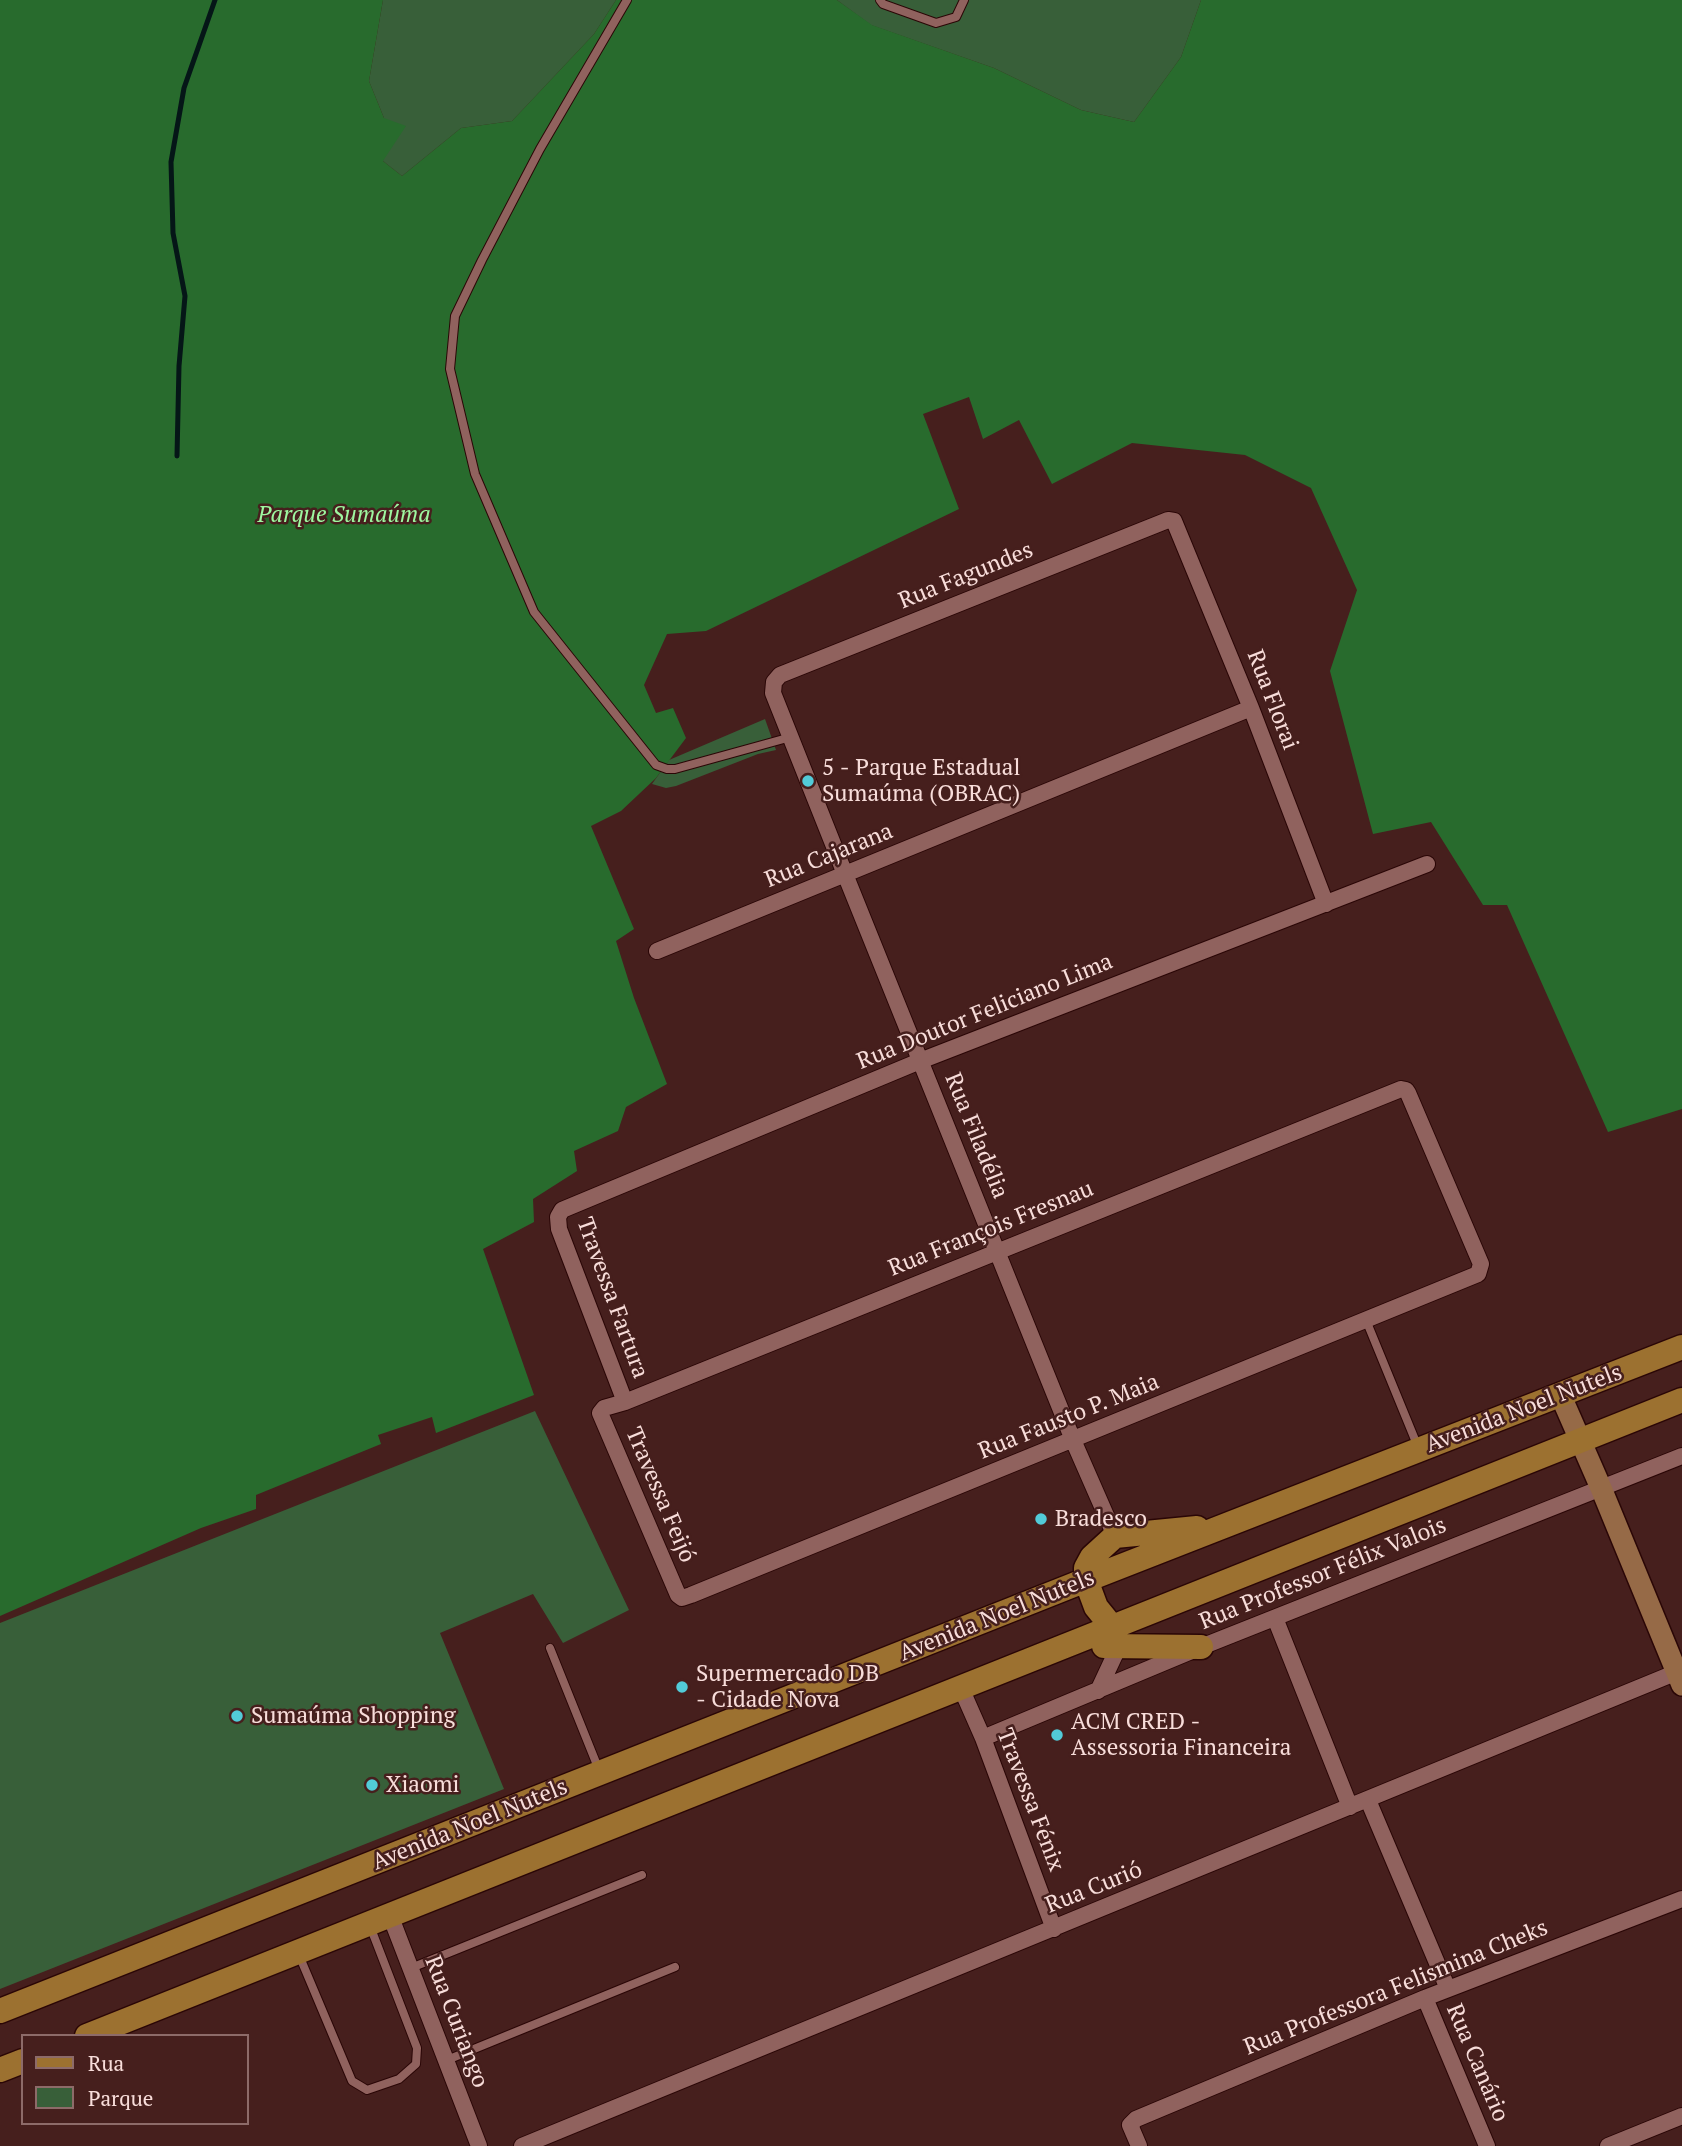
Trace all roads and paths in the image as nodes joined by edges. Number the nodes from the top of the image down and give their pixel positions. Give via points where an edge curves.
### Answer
1 (627, 0) edge
2 (880, 0) edge
3 (964, 0) edge
4 (1168, 520) joint
5 (780, 675) joint
6 (1251, 708) junction
7 (791, 737) junction
8 (1427, 864) dead end
9 (845, 874) junction
10 (1326, 904) junction
11 (657, 951) dead end
12 (920, 1061) junction
13 (562, 1210) joint
14 (998, 1251) junction
15 (1478, 1275) joint
16 (1366, 1320) junction
17 (1682, 1347) edge
18 (1560, 1394) junction
19 (1682, 1400) edge
20 (625, 1402) junction
21 (600, 1413) joint
22 (1073, 1440) junction
23 (1580, 1442) junction
24 (1419, 1450) junction
25 (1682, 1456) edge
26 (1601, 1488) junction
27 (1226, 1526) junction
28 (1115, 1536) junction
29 (1086, 1580) junction
30 (678, 1595) joint
31 (1275, 1618) junction
32 (1116, 1637) junction
33 (1201, 1647) junction
34 (550, 1648) dead end
35 (1680, 1676) edge
36 (961, 1688) junction
37 (1098, 1691) junction
38 (983, 1738) junction
39 (600, 1773) junction
40 (1368, 1800) junction
41 (1350, 1807) junction
42 (642, 1875) dead end
43 (1682, 1899) edge
44 (380, 1920) junction
45 (1054, 1929) junction
46 (298, 1952) junction
47 (675, 1967) dead end
48 (411, 1968) junction
49 (1448, 1989) junction
50 (1425, 1998) junction
51 (2, 2005) edge
52 (92, 2034) edge
53 (447, 2060) junction
54 (21, 2062) edge
55 (0, 2070) edge
56 (1682, 2116) edge
57 (479, 2146) edge
58 (522, 2146) edge
59 (1139, 2146) edge
60 (1487, 2146) edge
61 (1608, 2146) edge

1 - 7 lane via 540,149 455,316 450,369 475,474 534,612 656,765 675,769
2 - 3 lane via 936,23 957,17
4 - 5 street, Rua Fagundes
4 - 6 street, Rua Florai via 1177,524
5 - 7 street, Rua Filadélia via 773,693
6 - 9 street, Rua Cajarana
6 - 10 street, Rua Florai
7 - 9 street, Rua Filadélia
8 - 10 street, Rua Doutor Feliciano Lima
9 - 11 street, Rua Cajarana
9 - 12 street, Rua Filadélia
10 - 12 street, Rua Doutor Feliciano Lima
12 - 13 street, Rua Doutor Feliciano Lima
12 - 14 street, Rua Filadélia
13 - 20 street, Travessa Fartura via 559,1229
14 - 15 street, Rua François Fresnau via 1401,1089 1408,1093 1481,1264
14 - 20 street, Rua François Fresnau
14 - 22 street, Rua Filadélia
15 - 16 street, Rua Fausto P. Maia
16 - 22 street, Rua Fausto P. Maia
16 - 24 lane
17 - 18 main road, Avenida Noel Nutels
18 - 23 street
18 - 24 main road, Avenida Noel Nutels
19 - 23 main road
20 - 21 street, Rua François Fresnau
21 - 30 street, Travessa Feijó
22 - 28 street, Rua Filadélia
22 - 30 street, Rua Fausto P. Maia via 691,1595
23 - 26 street
23 - 32 main road
24 - 27 main road, Avenida Noel Nutels
25 - 26 street, Rua Professor Félix Valois
26 - 31 street, Rua Professor Félix Valois
26 - 35 street
27 - 28 main road
27 - 29 main road, Avenida Noel Nutels
28 - 29 main road via 1092,1557
29 - 32 main road
29 - 39 main road, Avenida Noel Nutels
31 - 33 street, Rua Professor Félix Valois
31 - 41 street
32 - 33 main road
32 - 36 main road via 1072,1644
32 - 37 street
33 - 37 street, Rua Professor Félix Valois
34 - 39 lane
35 - 40 street, Rua Curió
36 - 38 street, Travessa Fénix
36 - 44 main road
37 - 38 street, Rua Professor Félix Valois
38 - 45 street, Travessa Fénix
39 - 51 main road, Avenida Noel Nutels
40 - 41 street, Rua Curió
40 - 49 street
41 - 45 street, Rua Curió
42 - 48 lane
43 - 49 street, Rua Professora Felismina Cheks
44 - 46 main road
44 - 46 lane via 417,2048 416,2064 399,2079 367,2090 352,2081
44 - 48 street, Rua Curiango
45 - 58 street, Rua Curió
46 - 52 main road
47 - 53 lane
48 - 53 street, Rua Curiango
49 - 50 street, Rua Professora Felismina Cheks
50 - 59 street, Rua Professora Felismina Cheks via 1136,2119 1130,2125
50 - 60 street, Rua Canário
53 - 57 street, Rua Curiango
54 - 55 main road
56 - 61 street

